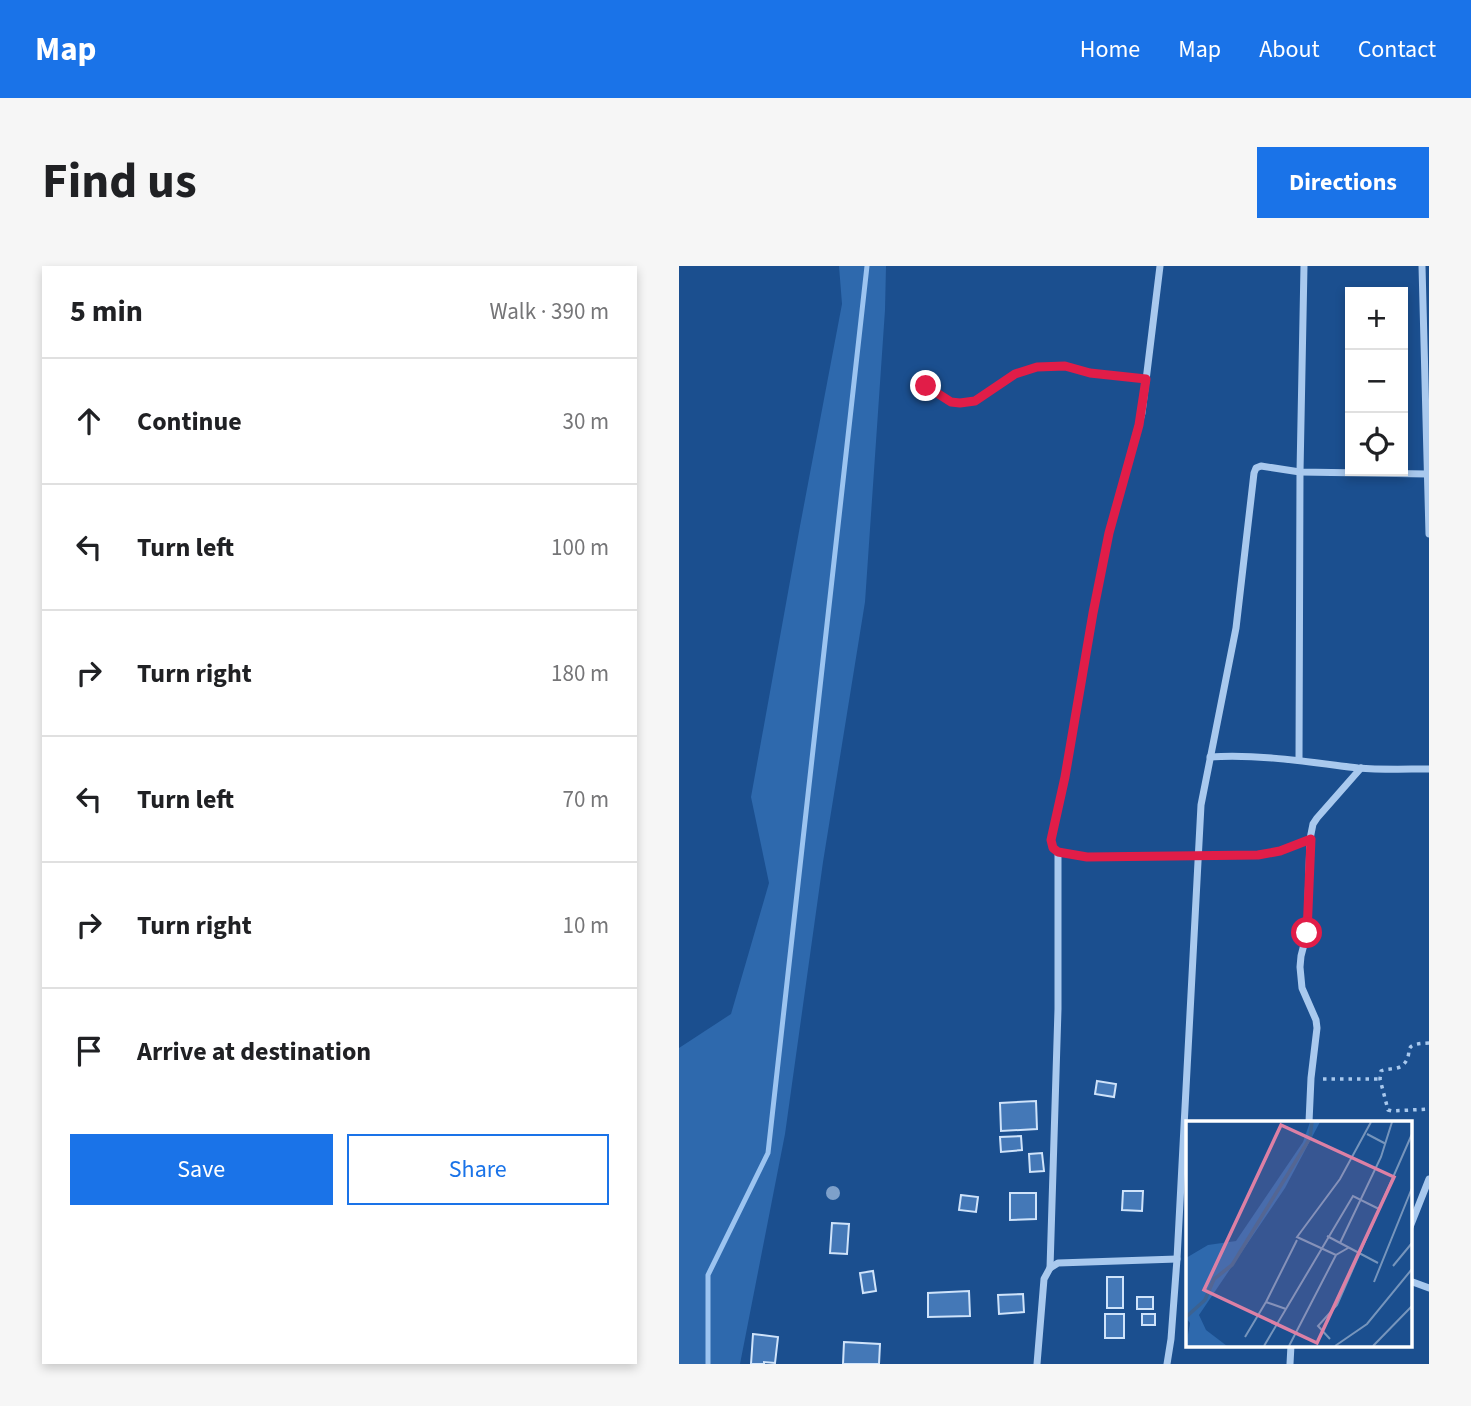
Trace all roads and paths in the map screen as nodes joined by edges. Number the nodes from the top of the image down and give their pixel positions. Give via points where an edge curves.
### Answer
1 (1160, 266) edge
2 (1304, 266) edge
3 (1422, 266) edge
4 (1146, 379) junction
5 (926, 386) dead end
6 (1300, 472) junction
7 (1427, 474) junction
8 (1429, 534) edge
9 (1210, 757) junction
10 (1299, 760) junction
11 (1361, 768) junction
12 (1429, 769) edge
13 (1311, 839) junction
14 (1058, 852) junction
15 (1199, 855) junction
16 (1429, 1043) edge
17 (1311, 1079) junction
18 (1380, 1079) junction
19 (1429, 1109) edge
20 (1309, 1121) edge
21 (1429, 1179) edge
22 (1411, 1224) edge
23 (1177, 1259) junction
24 (1050, 1268) junction
25 (1411, 1281) edge
26 (1429, 1288) edge
27 (1291, 1346) edge
28 (1037, 1364) edge
29 (1167, 1364) edge
30 (1290, 1364) edge

1 - 4 street
2 - 6 street
3 - 7 street
4 - 5 path via 1065,366 1037,367 1015,374 975,401 960,403
4 - 14 street via 1093,613 1051,840
6 - 7 street
6 - 9 street via 1261,466 1254,473 1236,628
6 - 10 street
7 - 8 street
9 - 10 street
9 - 15 street via 1201,805
10 - 11 street
11 - 12 street
11 - 13 street via 1317,818
13 - 15 street via 1258,855
13 - 17 street via 1307,933 1300,967 1302,988 1317,1028
14 - 15 street via 1087,857
14 - 24 street
15 - 23 street
16 - 18 path via 1411,1045 1404,1065 1381,1071
17 - 18 path
17 - 20 street
18 - 19 path via 1388,1110
21 - 22 street
23 - 24 street via 1058,1263
23 - 29 street
24 - 28 street via 1044,1279
25 - 26 street
27 - 30 street

